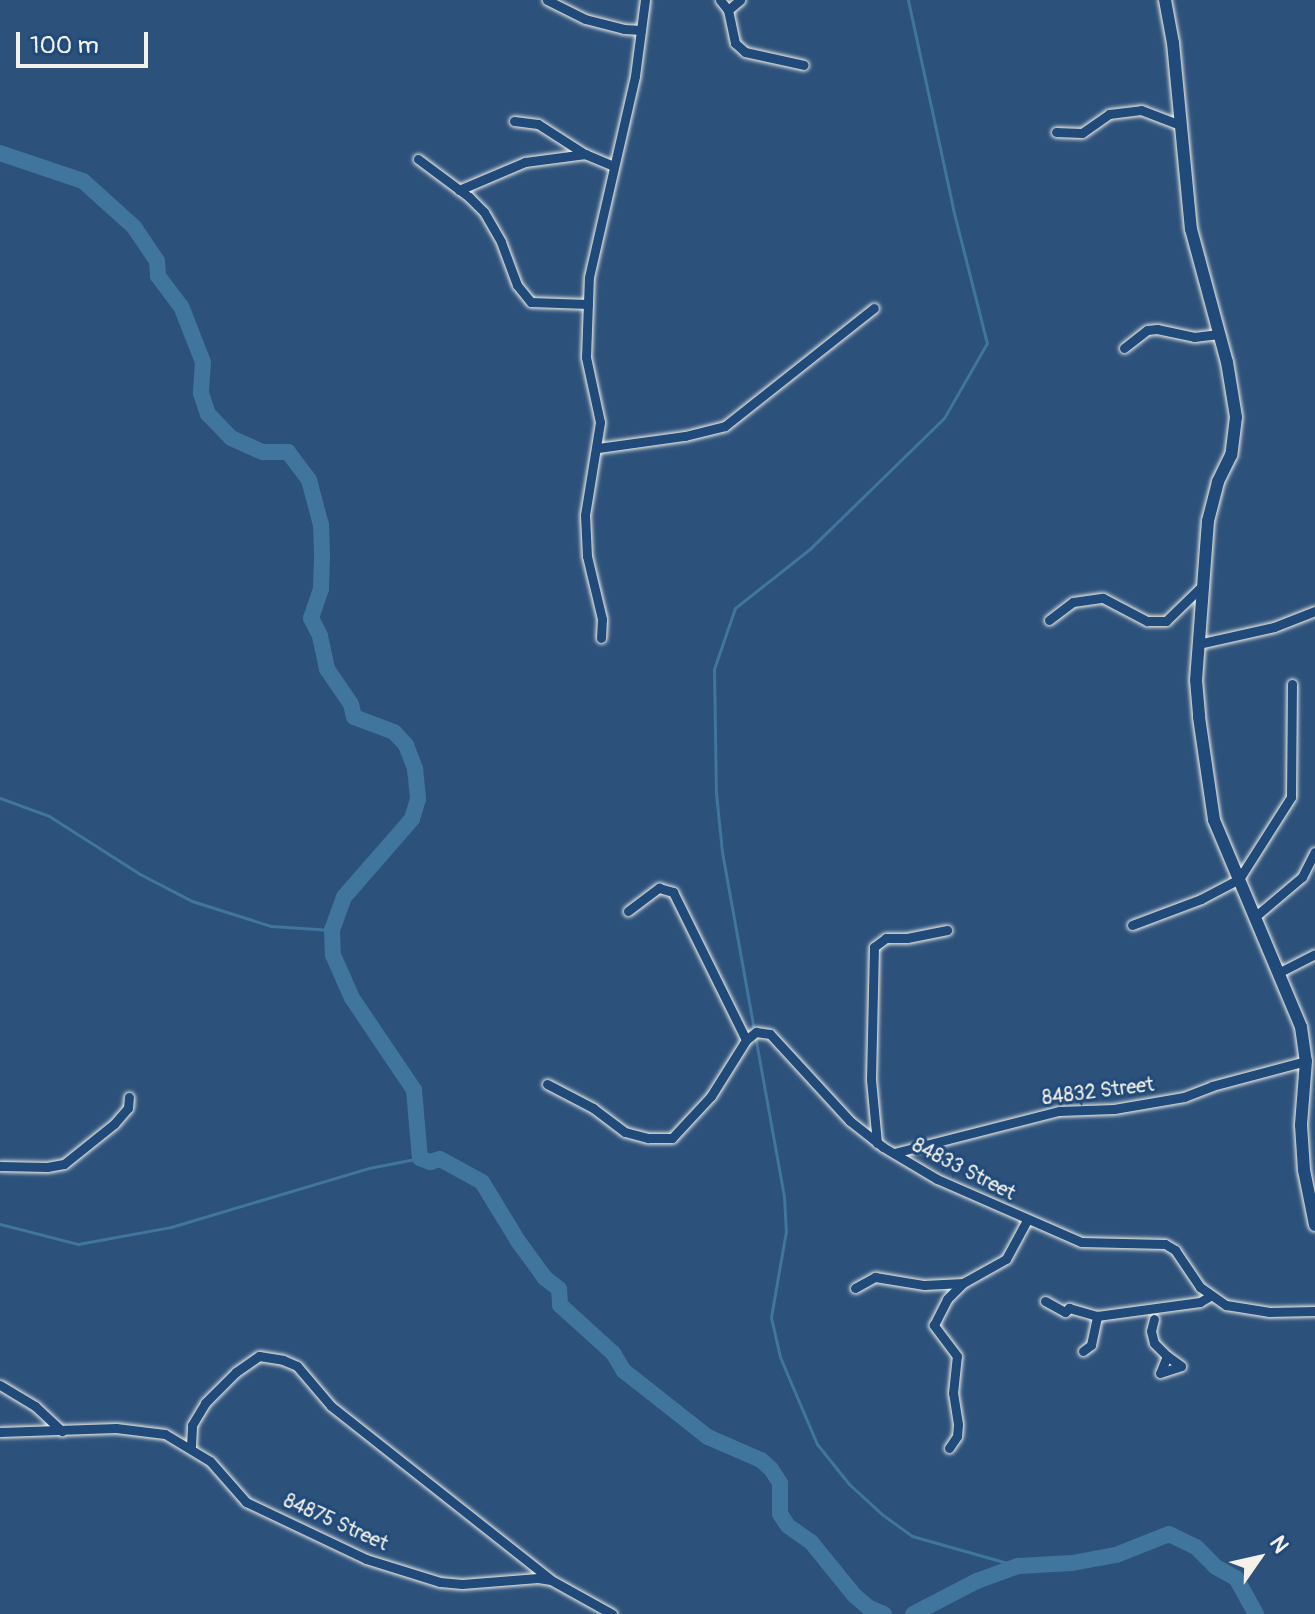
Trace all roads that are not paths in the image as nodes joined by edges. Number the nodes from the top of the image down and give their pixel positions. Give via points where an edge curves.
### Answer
1 (547, 0) edge
2 (645, 0) edge
3 (720, 0) edge
4 (740, 0) edge
5 (1165, 0) edge
6 (728, 10) junction
7 (641, 30) junction
8 (804, 65) dead end
9 (514, 121) dead end
10 (1180, 125) junction
11 (1056, 132) dead end
12 (585, 154) junction
13 (418, 159) dead end
14 (613, 166) junction
15 (459, 190) junction
16 (588, 304) junction
17 (874, 308) dead end
18 (1219, 334) junction
19 (1124, 348) dead end
20 (598, 448) junction
21 (1203, 585) junction
22 (1315, 611) edge
23 (1049, 620) dead end
24 (601, 638) dead end
25 (1198, 644) junction
26 (1292, 684) dead end
27 (1315, 852) edge
28 (1239, 879) junction
29 (628, 911) dead end
30 (1257, 915) junction
31 (1132, 925) dead end
32 (947, 930) dead end
33 (1315, 954) edge
34 (1280, 972) junction
35 (746, 1040) junction
36 (1308, 1055) edge
37 (547, 1084) dead end
38 (129, 1097) dead end
39 (877, 1143) junction
40 (894, 1153) junction
41 (0, 1166) edge
42 (1027, 1220) junction
43 (1315, 1225) edge
44 (963, 1283) junction
45 (855, 1288) dead end
46 (1210, 1296) junction
47 (1045, 1301) dead end
48 (1166, 1307) junction
49 (1315, 1311) edge
50 (1097, 1316) junction
51 (1154, 1319) junction
52 (1141, 1326) dead end
53 (1083, 1351) dead end
54 (1167, 1356) dead end
55 (0, 1385) edge
56 (62, 1431) junction
57 (0, 1432) edge
58 (191, 1446) junction
59 (949, 1448) dead end
60 (551, 1580) junction
61 (612, 1614) edge

1 - 7 street via 585,19
2 - 7 street
3 - 6 street
4 - 6 street
5 - 10 street
6 - 8 street via 735,43 745,52
7 - 14 street
9 - 12 street via 538,124
10 - 11 street via 1133,110 1109,114 1082,133
10 - 18 street via 1191,229
12 - 14 street
12 - 15 street via 525,162
13 - 15 street
14 - 16 street via 593,250
15 - 16 street via 494,227 525,296 540,303
16 - 20 street via 586,357 600,422
17 - 20 street via 725,426
18 - 19 street via 1194,337 1147,330
18 - 21 street via 1235,399 1236,437 1212,500
20 - 24 street via 585,515
21 - 23 street via 1175,615 1157,623 1103,598 1073,602
21 - 25 street
22 - 25 street via 1274,627
25 - 28 street via 1196,680 1210,807
26 - 28 street via 1291,797
27 - 30 street via 1302,877
28 - 30 street
28 - 31 street
29 - 35 street via 653,891 664,887 673,892
30 - 34 street
32 - 39 street via 886,938 874,947 871,1079
33 - 34 street
34 - 36 street
35 - 37 street via 711,1096 677,1134 664,1139 625,1132
35 - 39 street, 84833 Street via 756,1032 770,1034
36 - 40 street, 84832 Street via 1184,1097 1114,1109 1059,1111
36 - 43 street via 1301,1125
38 - 41 street via 128,1108 114,1124 64,1164
39 - 40 street, 84833 Street
40 - 42 street, 84833 Street
42 - 44 street via 1006,1259
42 - 46 street, 84833 Street via 1081,1242 1165,1244
44 - 45 street via 924,1285 875,1277
44 - 59 street via 947,1299 934,1325 957,1356 957,1436
46 - 48 street
46 - 49 street, 84833 Street via 1247,1310
47 - 50 street via 1065,1312 1069,1308
48 - 50 street
48 - 51 street
50 - 53 street via 1091,1345
51 - 52 street
51 - 54 street via 1154,1343
55 - 56 street
56 - 57 street, 84875 Street
56 - 58 street, 84875 Street via 138,1429
58 - 60 street, 84875 Street via 246,1502 366,1559 451,1583
58 - 60 street via 192,1425 205,1403 236,1372 259,1356 283,1360 297,1366 331,1406
60 - 61 street, 84875 Street

